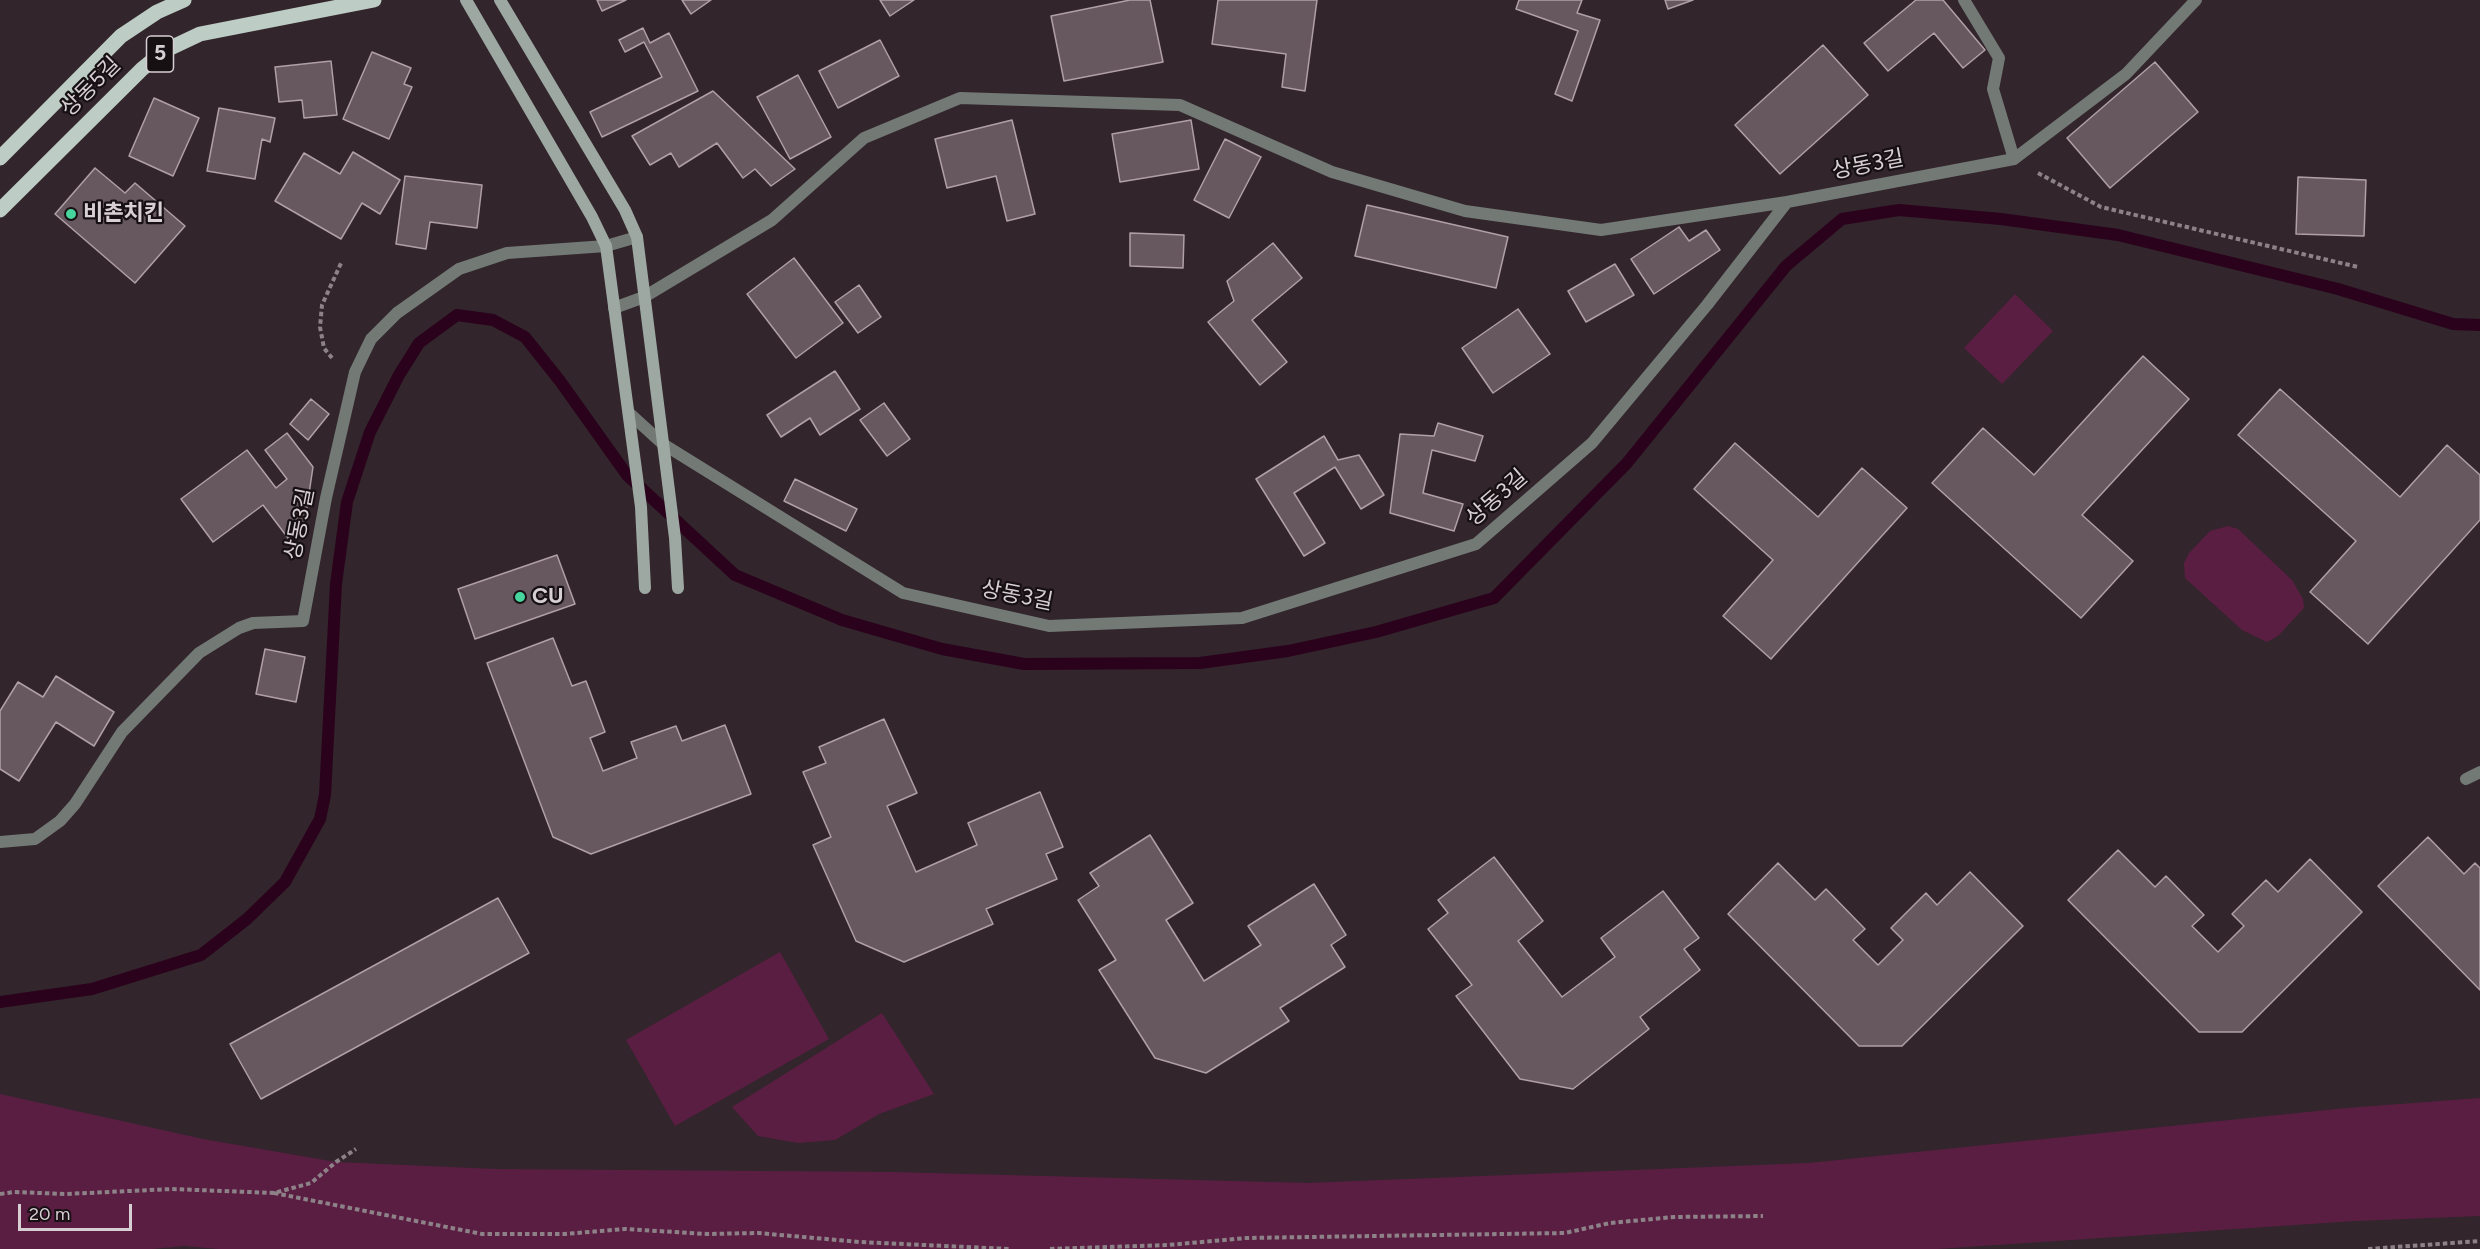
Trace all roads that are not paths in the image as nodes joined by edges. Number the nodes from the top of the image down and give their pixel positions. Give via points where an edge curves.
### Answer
1 (183, 0) edge
2 (374, 0) edge
3 (465, 0) edge
4 (500, 0) edge
5 (1964, 0) edge
6 (2196, 0) edge
7 (0, 158) edge
8 (2014, 159) junction
9 (1787, 202) junction
10 (0, 210) edge
11 (637, 237) junction
12 (606, 246) junction
13 (644, 297) junction
14 (614, 308) junction
15 (628, 413) junction
16 (663, 444) junction
17 (645, 588) dead end
18 (678, 588) dead end
19 (2480, 772) edge
20 (2466, 779) dead end
21 (0, 842) edge

1 - 7 main road, 상동5길 / 5 via 121,36
2 - 10 main road, 상동5길 / 5 via 200,34 164,51
3 - 12 street
4 - 11 street via 625,210
5 - 8 street via 1999,58 1993,90
6 - 8 street, 상동3길 via 2126,74
8 - 9 street, 상동3길
9 - 13 street via 1601,230 1465,211 1332,172 1180,105 960,98 864,138 772,220
9 - 16 street, 상동3길 via 1592,443 1476,544 1242,618 1049,626 903,593
11 - 12 street, 상동3길
11 - 13 street
12 - 14 street
12 - 21 street, 상동3길 via 507,253 459,268 397,313 371,339 355,372 303,621 253,623 200,653 122,732 60,821 35,839
13 - 14 street
13 - 16 street
14 - 15 street
15 - 16 street, 상동3길
15 - 17 street via 641,507
16 - 18 street
19 - 20 street

